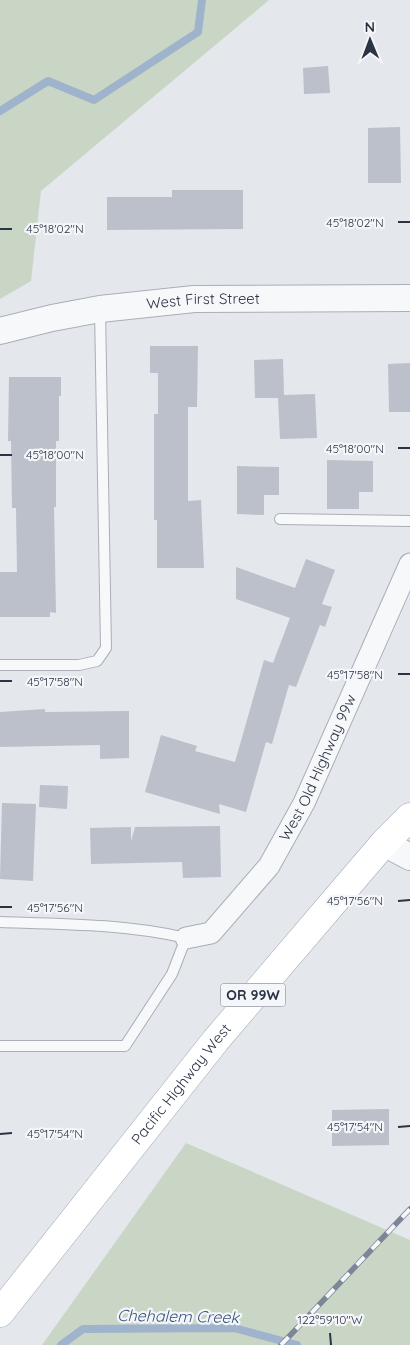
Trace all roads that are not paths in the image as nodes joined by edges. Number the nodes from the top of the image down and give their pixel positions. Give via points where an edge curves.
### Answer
1 (410, 298) edge
2 (100, 310) junction
3 (0, 331) edge
4 (280, 519) dead end
5 (410, 521) edge
6 (410, 564) edge
7 (0, 665) edge
8 (410, 817) edge
9 (384, 842) junction
10 (410, 857) edge
11 (0, 922) edge
12 (186, 938) junction
13 (0, 1046) edge
14 (0, 1313) edge

1 - 2 street, West First Street via 194,299
2 - 3 street, West First Street
2 - 7 lane via 106,648 97,661 79,665
4 - 5 lane
6 - 12 street, West Old Highway 99w via 304,803 269,866 211,933
8 - 9 main road, Pacific Highway West / OR 99W
9 - 10 street
9 - 14 main road, Pacific Highway West / OR 99W via 216,1040
11 - 12 lane via 156,931
12 - 13 lane via 172,974 125,1046

